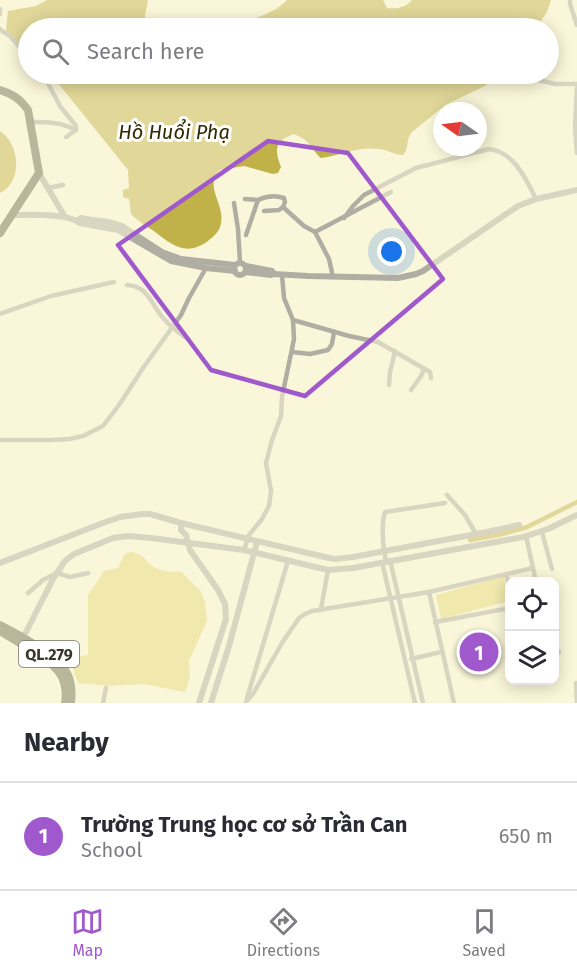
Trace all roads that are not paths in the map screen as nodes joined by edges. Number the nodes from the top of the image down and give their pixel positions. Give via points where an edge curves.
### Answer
1 (570, 2) edge
2 (577, 3) edge
3 (0, 9) edge
4 (0, 14) edge
5 (577, 25) edge
6 (0, 29) edge
7 (18, 45) edge
8 (48, 84) edge
9 (555, 84) edge
10 (577, 86) edge
11 (0, 90) edge
12 (576, 117) edge
13 (31, 122) junction
14 (76, 130) junction
15 (66, 137) dead end
16 (577, 153) edge
17 (39, 173) junction
18 (63, 185) dead end
19 (48, 188) junction
20 (577, 190) edge
21 (391, 192) dead end
22 (245, 199) dead end
23 (536, 199) junction
24 (258, 200) junction
25 (234, 204) dead end
26 (283, 207) junction
27 (264, 211) dead end
28 (11, 215) junction
29 (65, 217) junction
30 (344, 218) junction
31 (78, 220) junction
32 (315, 232) junction
33 (0, 233) edge
34 (246, 235) dead end
35 (240, 267) junction
36 (206, 268) junction
37 (282, 275) junction
38 (333, 277) junction
39 (114, 282) dead end
40 (127, 285) dead end
41 (0, 314) edge
42 (293, 320) junction
43 (172, 327) junction
44 (334, 332) junction
45 (186, 338) dead end
46 (395, 351) junction
47 (292, 352) junction
48 (424, 369) junction
49 (431, 378) dead end
50 (389, 385) dead end
51 (411, 390) dead end
52 (0, 440) edge
53 (447, 495) dead end
54 (445, 503) dead end
55 (577, 515) edge
56 (181, 523) junction
57 (522, 531) junction
58 (542, 532) junction
59 (476, 534) junction
60 (496, 535) junction
61 (248, 538) junction
62 (257, 542) junction
63 (187, 543) junction
64 (244, 550) junction
65 (384, 552) junction
66 (254, 553) junction
67 (288, 561) junction
68 (386, 561) junction
69 (0, 563) edge
70 (533, 568) junction
71 (552, 569) dead end
72 (328, 570) junction
73 (57, 573) junction
74 (88, 573) dead end
75 (506, 574) junction
76 (507, 577) edge
77 (535, 577) edge
78 (429, 592) junction
79 (28, 593) dead end
80 (398, 597) junction
81 (391, 598) junction
82 (321, 609) junction
83 (505, 609) edge
84 (435, 622) junction
85 (0, 625) edge
86 (0, 631) edge
87 (23, 638) junction
88 (441, 652) junction
89 (218, 658) junction
90 (413, 658) junction
91 (405, 660) junction
92 (576, 683) edge
93 (106, 688) dead end
94 (246, 702) edge
95 (65, 703) edge
96 (71, 703) edge
97 (103, 703) edge
98 (199, 703) edge
99 (211, 703) edge
100 (415, 703) edge
101 (423, 703) edge
102 (454, 703) edge
103 (577, 703) edge

1 - 2 street
1 - 5 street
3 - 4 street
6 - 7 street
8 - 14 street
9 - 10 street
10 - 12 street
11 - 13 highway via 18,98 28,110
12 - 16 street
13 - 14 street via 61,123
13 - 17 highway
14 - 15 street
17 - 19 street
17 - 28 highway
18 - 19 street
19 - 29 street
20 - 23 street
21 - 30 street
22 - 24 street
23 - 30 street via 517,166 504,154 489,148 416,168 364,195
23 - 38 street via 508,211 416,274 398,278
24 - 26 street via 279,196 284,198
24 - 34 street
25 - 35 street
26 - 27 street
26 - 32 street
28 - 29 street
28 - 33 highway
29 - 31 street
30 - 32 street
31 - 35 street via 122,226 162,252 181,259
31 - 36 street via 118,230 171,261
32 - 38 street
35 - 36 street
35 - 37 street
36 - 43 street
37 - 38 street
37 - 42 street via 284,298
39 - 41 street via 51,296
40 - 43 street via 143,291
42 - 44 street
42 - 47 street
43 - 45 street
43 - 52 street via 103,426 69,439
44 - 46 street via 378,342
44 - 47 street via 328,350
46 - 48 street
46 - 50 street
47 - 61 street via 281,416 266,463 271,491 269,506
48 - 49 street
48 - 51 street
53 - 59 street
54 - 65 street via 386,512
55 - 58 street
56 - 61 street
56 - 63 street
56 - 69 street via 150,514 120,517
57 - 58 street
57 - 60 street
57 - 60 street
57 - 70 street
58 - 71 street
59 - 60 street
59 - 65 street
60 - 68 street
61 - 62 street
61 - 64 street
62 - 65 street via 335,559
62 - 66 street
63 - 64 street
63 - 73 street via 128,536 113,538 74,554
63 - 89 street via 225,604
64 - 66 street
65 - 68 street
66 - 67 street
66 - 89 street
67 - 72 street
67 - 94 street
68 - 72 street
68 - 80 street
68 - 81 street
70 - 75 street
70 - 77 street
72 - 82 street
73 - 74 street via 70,577
73 - 79 street
73 - 87 street
75 - 76 street
75 - 78 street
78 - 80 street
78 - 84 street
80 - 81 street
80 - 90 street
81 - 82 street
81 - 91 street
82 - 94 street via 299,618
83 - 84 street
84 - 88 street
85 - 87 highway, QL.279
86 - 95 highway, QL.279 via 60,673
87 - 96 highway, QL.279 via 68,673
88 - 90 street
88 - 102 street
89 - 98 street
89 - 99 street
90 - 91 street
90 - 101 street
91 - 100 street
92 - 103 street
93 - 97 street

